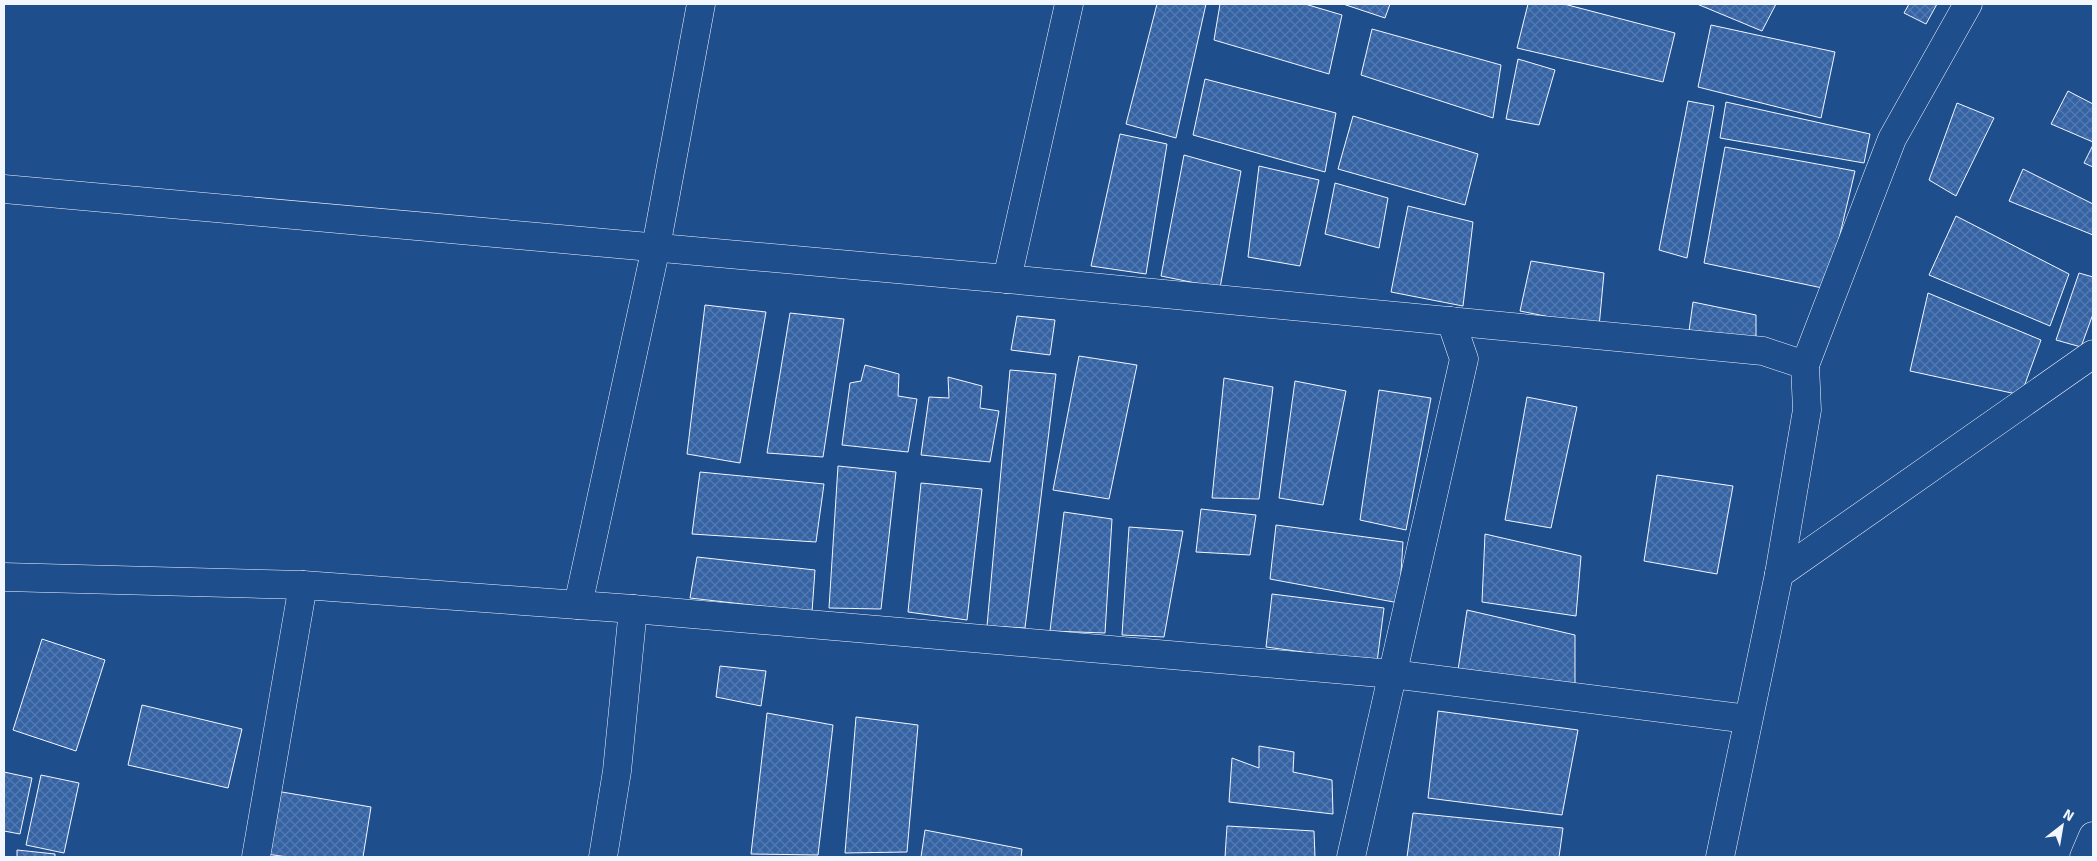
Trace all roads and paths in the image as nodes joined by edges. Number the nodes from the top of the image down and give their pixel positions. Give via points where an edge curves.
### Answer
1 (702, 4) edge
2 (1069, 4) edge
3 (1968, 4) edge
4 (4, 189) edge
5 (656, 247) junction
6 (1007, 279) junction
7 (1452, 321) junction
8 (2093, 354) edge
9 (1805, 365) junction
10 (1779, 574) junction
11 (4, 577) edge
12 (303, 585) junction
13 (578, 605) junction
14 (633, 609) junction
15 (1392, 674) junction
16 (1748, 720) junction
17 (2093, 836) edge
18 (256, 857) edge
19 (603, 857) edge
20 (1351, 857) edge
21 (1720, 857) edge
22 (2084, 857) edge

1 - 5 street
2 - 6 street
3 - 9 street via 1892,139
4 - 5 street
5 - 6 street
5 - 13 street
6 - 7 street
7 - 9 street via 1763,351
7 - 15 street via 1464,359
8 - 10 street
9 - 10 street via 1807,410
10 - 16 street
11 - 12 street
12 - 13 street
12 - 18 street
13 - 14 street
14 - 15 street
14 - 19 street via 617,771
15 - 16 street
15 - 20 street
16 - 21 street
17 - 22 street

